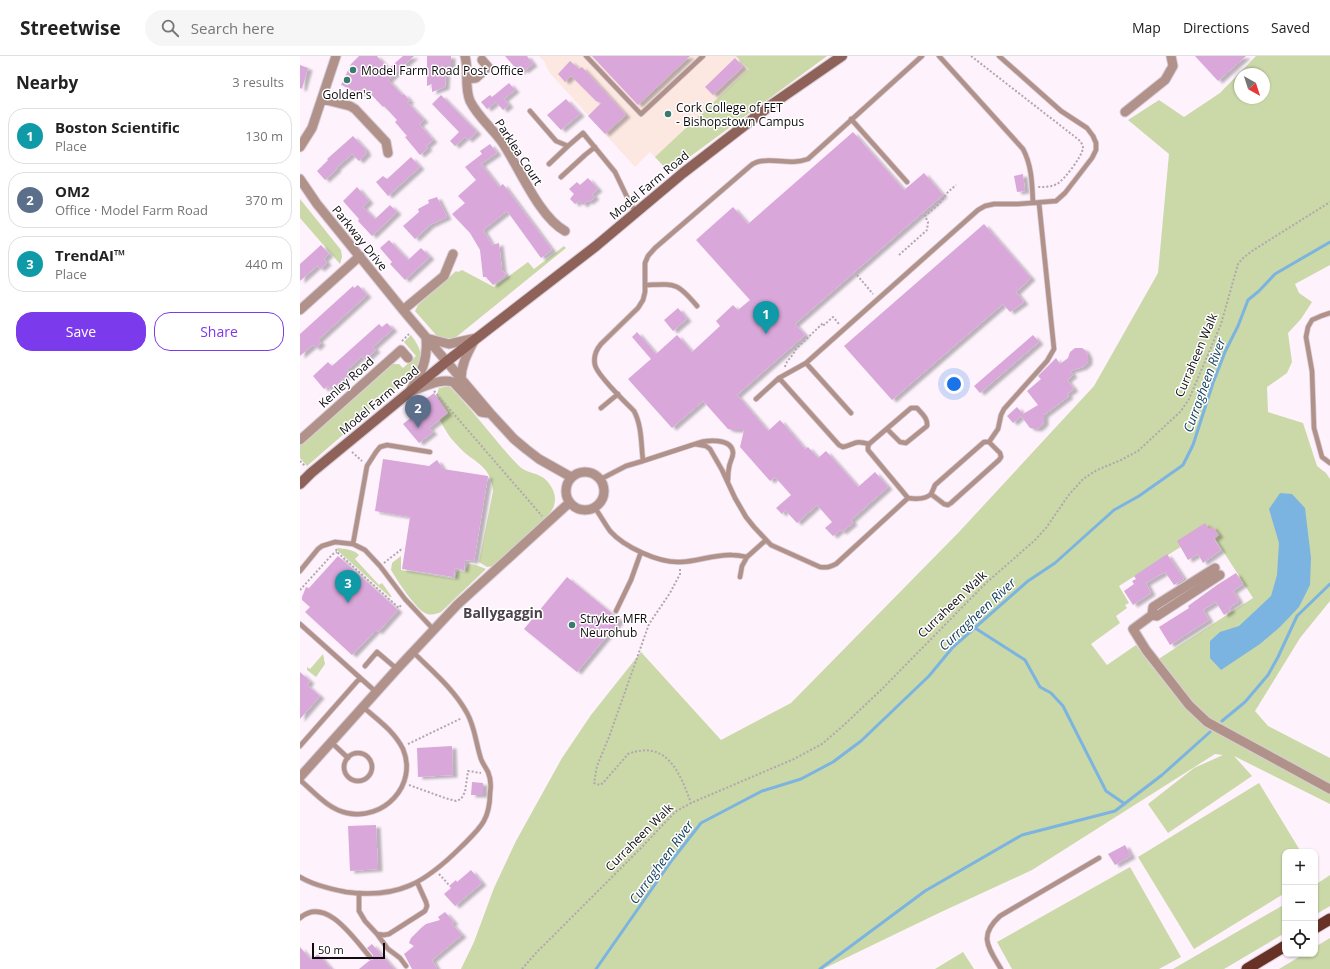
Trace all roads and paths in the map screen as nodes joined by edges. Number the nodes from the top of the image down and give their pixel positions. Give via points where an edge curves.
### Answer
1 (336, 56) edge
2 (586, 56) edge
3 (703, 56) edge
4 (842, 56) edge
5 (922, 56) edge
6 (939, 56) edge
7 (971, 56) edge
8 (999, 56) edge
9 (1171, 56) edge
10 (465, 58) edge
11 (482, 60) dead end
12 (467, 79) junction
13 (322, 99) junction
14 (530, 111) dead end
15 (1125, 112) dead end
16 (851, 119) junction
17 (568, 146) junction
18 (300, 147) edge
19 (595, 147) junction
20 (388, 153) dead end
21 (549, 164) dead end
22 (561, 177) dead end
23 (300, 180) edge
24 (907, 182) dead end
25 (956, 186) dead end
26 (1032, 188) junction
27 (1330, 202) edge
28 (1033, 203) junction
29 (1039, 203) junction
30 (636, 212) junction
31 (565, 231) dead end
32 (453, 254) dead end
33 (900, 255) dead end
34 (360, 256) junction
35 (857, 275) dead end
36 (645, 285) junction
37 (878, 299) junction
38 (698, 306) dead end
39 (300, 310) edge
40 (403, 310) junction
41 (1330, 313) edge
42 (418, 328) junction
43 (844, 330) junction
44 (426, 338) junction
45 (476, 338) junction
46 (401, 342) dead end
47 (408, 358) dead end
48 (446, 362) junction
49 (806, 363) junction
50 (785, 375) junction
51 (779, 378) junction
52 (461, 380) junction
53 (432, 389) dead end
54 (409, 392) junction
55 (618, 394) junction
56 (756, 399) dead end
57 (601, 408) dead end
58 (490, 413) junction
59 (851, 413) dead end
60 (887, 429) junction
61 (300, 440) edge
62 (990, 442) junction
63 (695, 444) junction
64 (869, 444) junction
65 (345, 445) junction
66 (430, 452) dead end
67 (643, 461) junction
68 (1330, 464) edge
69 (367, 466) junction
70 (571, 477) junction
71 (601, 479) junction
72 (300, 484) edge
73 (728, 484) junction
74 (931, 494) junction
75 (908, 498) junction
76 (569, 503) junction
77 (595, 508) junction
78 (548, 523) junction
79 (766, 540) junction
80 (335, 542) junction
81 (353, 544) junction
82 (403, 548) dead end
83 (337, 552) junction
84 (641, 552) junction
85 (747, 557) junction
86 (380, 566) junction
87 (680, 568) dead end
88 (300, 571) edge
89 (1217, 572) dead end
90 (740, 577) dead end
91 (300, 590) edge
92 (406, 600) junction
93 (616, 611) dead end
94 (300, 624) edge
95 (434, 630) junction
96 (413, 652) junction
97 (365, 666) dead end
98 (397, 669) junction
99 (360, 678) junction
100 (376, 692) junction
101 (363, 707) junction
102 (468, 715) junction
103 (332, 743) junction
104 (300, 746) edge
105 (401, 747) junction
106 (348, 758) junction
107 (489, 774) junction
108 (300, 778) edge
109 (404, 783) junction
110 (1330, 789) edge
111 (691, 803) junction
112 (1099, 858) dead end
113 (436, 870) junction
114 (300, 877) edge
115 (417, 882) junction
116 (449, 885) dead end
117 (359, 893) junction
118 (300, 918) edge
119 (1330, 919) edge
120 (1318, 926) edge
121 (377, 934) junction
122 (1282, 948) edge
123 (370, 957) dead end
124 (406, 966) dead end
125 (522, 969) edge
126 (1001, 969) edge
127 (1247, 969) edge

1 - 13 street
2 - 3 lane via 641,114
4 - 30 main road, Model Farm Road via 771,105 683,172
5 - 16 lane
6 - 26 lane via 1023,149 1028,159
7 - 26 path via 1082,143 1078,159 1058,184
8 - 29 lane via 1061,110 1087,128 1096,143 1092,158 1061,198
9 - 15 street via 1172,66 1165,80
10 - 12 street, Parklea Court
11 - 12 street via 488,67 476,78
12 - 31 street, Parklea Court via 468,96 475,108 502,142 538,202 555,224
13 - 18 street via 312,128
13 - 20 street via 355,109 386,142
14 - 17 lane via 556,141
16 - 24 lane
16 - 36 lane via 808,159 800,162 764,161 749,167 655,248 645,263
17 - 19 lane via 582,133
17 - 21 lane
19 - 22 lane
19 - 30 lane via 615,172
23 - 34 street, Parkway Drive
25 - 33 path via 924,216 928,222 927,230
26 - 28 lane
27 - 111 path, Curraheen Walk via 1252,251 1238,264 1221,324 1189,399 1181,411 1138,451 1097,470 1083,480 1034,541 986,583 882,689 822,744 794,759
28 - 29 lane
28 - 37 lane via 994,204 978,210
29 - 62 lane via 1054,349 1047,362 1004,409
30 - 45 main road, Model Farm Road
32 - 40 street via 444,276
34 - 39 street
34 - 40 street, Parkway Drive
35 - 37 path
36 - 38 lane via 677,286
36 - 55 lane via 646,292 638,308 601,344 594,358 596,369
37 - 43 lane
40 - 42 street, Parkway Drive
41 - 68 lane via 1312,320 1306,337 1312,371 1314,428 1322,457
42 - 44 street, Parkway Drive
42 - 46 path
43 - 49 lane
43 - 50 path via 833,317 823,324 795,350 786,363
44 - 45 street, Model Farm Road via 449,344
44 - 48 street, Parkway Drive
44 - 54 street via 425,361
45 - 48 main road, Model Farm Road
45 - 52 street via 463,362
47 - 61 street, Kenley Road via 401,350
48 - 52 street, Parkway Drive
48 - 54 main road, Model Farm Road
49 - 50 lane
49 - 59 lane
50 - 51 lane
51 - 56 lane
51 - 64 lane via 839,446 854,442
52 - 58 street, Parkway Drive
53 - 78 path
54 - 58 street via 443,381 453,382 481,412
54 - 65 main road, Model Farm Road
55 - 57 lane
55 - 67 lane via 638,419
58 - 70 street, Parkway Drive via 526,450
60 - 60 lane via 900,442 906,443 927,426 927,422 914,407
60 - 64 lane
62 - 74 lane via 984,442 946,475 935,485
62 - 74 lane via 1000,452 1001,457 948,505
63 - 67 lane
63 - 73 lane via 710,449
63 - 73 lane via 712,440 729,445 733,454
64 - 75 lane via 868,450
65 - 69 path
65 - 72 main road, Model Farm Road
66 - 69 lane via 387,444 380,447
67 - 71 lane via 626,466
69 - 81 lane
70 - 71 street via 577,473 590,472
70 - 76 street via 566,487
71 - 77 street via 604,497
73 - 79 lane via 746,517
74 - 75 lane via 916,499
75 - 79 lane via 830,567 820,567 771,545
76 - 77 street via 579,510
76 - 78 street
77 - 84 lane via 611,531 626,544
78 - 95 street via 457,605
79 - 85 lane
80 - 81 lane
80 - 83 path
80 - 88 lane via 318,549
81 - 86 lane via 365,550
82 - 86 path
83 - 91 path
83 - 92 path via 399,608
84 - 85 lane via 658,559 679,562 731,555
84 - 93 lane
85 - 90 lane
86 - 92 lane
87 - 111 path via 680,574 670,593 649,624 597,766 594,783 603,783 628,754 654,752 664,756 675,767
89 - 110 street via 1157,616 1152,615 1133,629 1188,705 1207,722
92 - 95 lane
94 - 99 lane
95 - 96 street
96 - 98 street
96 - 102 lane via 448,688
97 - 98 lane via 377,652
98 - 100 street
99 - 100 lane
99 - 104 lane
100 - 101 street
101 - 103 street
101 - 105 lane via 389,729
102 - 105 path
102 - 107 lane via 481,759
103 - 106 lane
103 - 108 street
105 - 109 lane via 406,760 407,774
106 - 106 lane via 345,766 350,778 358,781 370,775 372,762 367,756 355,753
107 - 109 path via 468,771 465,792 461,799 456,801
107 - 113 lane via 490,794 486,817 454,854
108 - 109 lane via 335,808 360,814 381,808 394,798
111 - 125 path, Curraheen Walk via 675,812
112 - 126 lane via 1000,916 991,924 987,934 988,946
113 - 115 lane
113 - 116 path
114 - 117 lane via 326,888
115 - 117 lane via 396,890 373,894
115 - 121 lane via 426,902 425,911 389,934
117 - 121 lane via 359,911
118 - 123 lane via 314,911 328,914 344,926
119 - 120 highway
121 - 124 lane
122 - 127 highway

